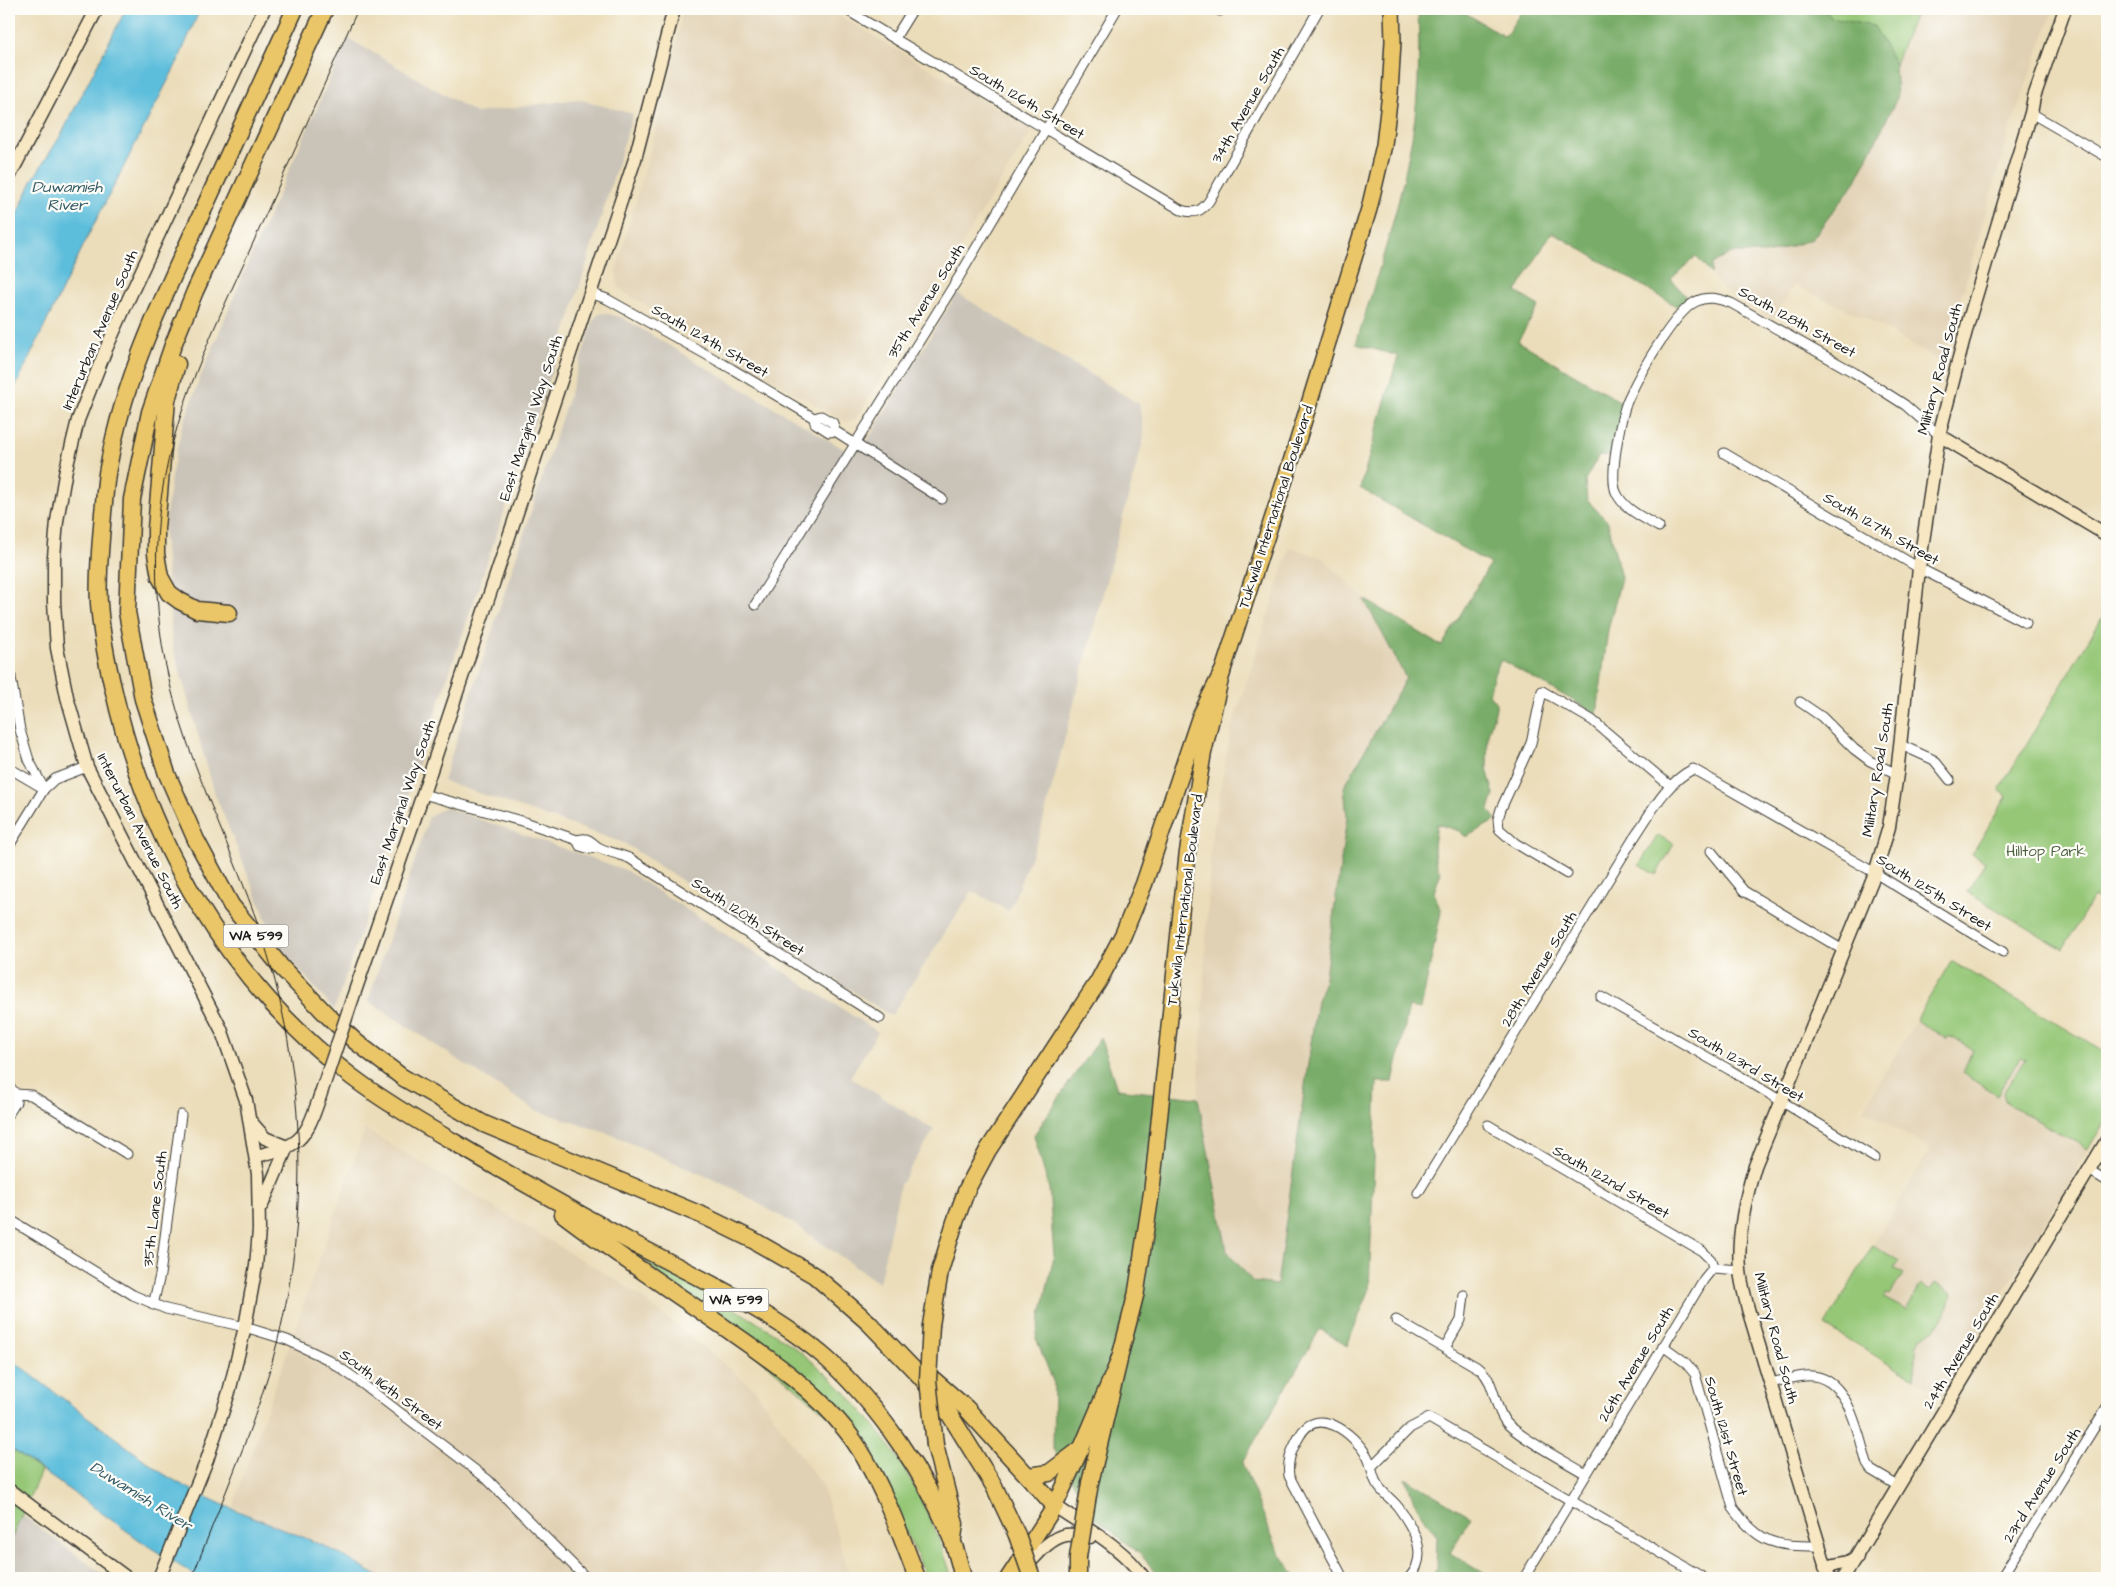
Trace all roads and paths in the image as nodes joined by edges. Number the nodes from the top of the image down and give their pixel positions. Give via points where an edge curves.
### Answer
1 (97, 9) edge
2 (264, 9) edge
3 (295, 9) edge
4 (326, 9) edge
5 (674, 9) edge
6 (845, 9) edge
7 (913, 9) edge
8 (1117, 9) edge
9 (1319, 9) edge
10 (1392, 9) edge
11 (2065, 9) edge
12 (895, 38) junction
13 (2031, 113) junction
14 (1044, 129) junction
15 (2107, 157) edge
16 (9, 177) edge
17 (1197, 212) joint
18 (195, 291) junction
19 (590, 293) junction
20 (1939, 435) junction
21 (854, 443) junction
22 (1724, 453) dead end
23 (942, 499) dead end
24 (1659, 527) dead end
25 (2107, 535) edge
26 (1920, 568) junction
27 (755, 605) dead end
28 (228, 613) dead end
29 (2026, 623) dead end
30 (9, 666) edge
31 (1222, 673) junction
32 (1800, 702) dead end
33 (1901, 745) junction
34 (87, 767) junction
35 (9, 768) edge
36 (1693, 769) joint
37 (1897, 774) junction
38 (1950, 780) dead end
39 (1669, 786) junction
40 (44, 789) junction
41 (424, 794) junction
42 (9, 846) edge
43 (1711, 851) dead end
44 (1875, 873) junction
45 (1567, 874) dead end
46 (1843, 950) junction
47 (2003, 952) dead end
48 (1601, 998) dead end
49 (880, 1018) dead end
50 (9, 1086) edge
51 (16, 1094) junction
52 (1782, 1103) junction
53 (9, 1112) edge
54 (181, 1116) dead end
55 (250, 1121) junction
56 (1488, 1126) dead end
57 (2107, 1140) edge
58 (287, 1147) junction
59 (127, 1154) dead end
60 (256, 1156) junction
61 (1875, 1158) dead end
62 (2089, 1170) junction
63 (515, 1179) junction
64 (2107, 1181) edge
65 (1418, 1193) dead end
66 (259, 1212) junction
67 (9, 1219) edge
68 (1713, 1268) junction
69 (1740, 1270) junction
70 (1464, 1295) dead end
71 (153, 1305) junction
72 (1396, 1320) dead end
73 (868, 1322) junction
74 (245, 1327) junction
75 (1663, 1346) junction
76 (1444, 1348) junction
77 (1119, 1360) junction
78 (1770, 1383) junction
79 (2107, 1407) edge
80 (1081, 1449) junction
81 (1371, 1467) junction
82 (1586, 1474) junction
83 (1029, 1476) junction
84 (1898, 1486) junction
85 (9, 1490) edge
86 (1571, 1500) junction
87 (1055, 1506) junction
88 (1100, 1537) junction
89 (953, 1541) junction
90 (1819, 1546) junction
91 (1857, 1557) junction
92 (1827, 1573) edge
93 (1692, 1575) edge
94 (128, 1578) edge
95 (159, 1578) edge
96 (586, 1578) edge
97 (916, 1578) edge
98 (963, 1578) edge
99 (1008, 1578) edge
100 (1015, 1578) edge
101 (1032, 1578) edge
102 (1078, 1578) edge
103 (1144, 1578) edge
104 (1343, 1578) edge
105 (1409, 1578) edge
106 (1524, 1578) edge
107 (1704, 1578) edge
108 (1844, 1578) edge
109 (2001, 1578) edge

1 - 16 street
2 - 34 street, Interurban Avenue South via 106,349 78,420 66,468 54,548 57,648
3 - 63 highway, WA 599 via 159,306 131,377 108,465 102,524 99,601 107,661 126,740 154,819 199,905 264,995 297,1030 349,1075 392,1106
4 - 18 highway, WA 599
5 - 19 street, East Marginal Way South via 635,160
6 - 12 street, South 126th Street
7 - 12 street
8 - 14 street, 35th Avenue South
9 - 17 street, 34th Avenue South via 1209,201
10 - 31 main road, Tukwila International Boulevard via 1390,93 1384,145 1369,209
11 - 13 street, Military Road South
12 - 14 street, South 126th Street
13 - 15 street
13 - 20 street, Military Road South via 1968,323
14 - 17 street, South 126th Street via 1181,210
14 - 21 street, 35th Avenue South via 959,276
18 - 28 highway via 167,400 156,554 160,577 169,593 197,610
18 - 73 highway, WA 599 via 150,412 140,453 132,498 127,612 143,699 167,774 196,840 231,905 282,968 328,1016 402,1077 484,1124 751,1239 814,1275
19 - 21 street, South 124th Street via 611,301 732,369 814,418 815,423 829,432 835,431
19 - 41 street, East Marginal Way South
20 - 24 street, South 128th Street via 1905,405 1855,373 1731,304 1705,298 1694,302 1683,312 1662,339 1629,396 1619,432 1613,473 1615,490 1621,502
20 - 25 street, South 128th Street
20 - 26 street, Military Road South
21 - 23 street, South 124th Street
21 - 27 street, 35th Avenue South
22 - 26 street, South 127th Street
26 - 29 street, South 127th Street
26 - 33 street, Military Road South
30 - 40 street via 20,730 29,760
31 - 77 main road, Tukwila International Boulevard via 1203,755 1187,855 1152,1189 1136,1294
31 - 89 highway, bridge via 1200,717 1144,884 1123,935 1093,990 988,1150 954,1222 940,1271 931,1325 928,1380 935,1446 955,1524
32 - 37 street via 1822,717 1870,761
33 - 37 street, Military Road South
33 - 38 street via 1934,760
34 - 40 street via 54,779
34 - 55 street, Interurban Avenue South via 221,1029 239,1076
35 - 40 street
36 - 39 street, 28th Avenue South
36 - 44 street, South 125th Street
37 - 44 street, Military Road South via 1888,827
39 - 45 street via 1592,720 1542,691 1531,743 1501,809 1499,829 1507,838
39 - 65 street, 28th Avenue South via 1600,892
40 - 42 street
41 - 49 street, South 120th Street via 525,822 577,840 580,846 597,847 629,858
41 - 58 street, East Marginal Way South, bridge via 319,1099 306,1132
43 - 46 street via 1744,891
44 - 46 street, Military Road South
44 - 47 street, South 125th Street
46 - 52 street, Military Road South
48 - 52 street, South 123rd Street
50 - 51 street
51 - 53 street via 16,1102
51 - 59 street via 31,1095
52 - 61 street, South 123rd Street
52 - 69 street, Military Road South via 1746,1195
54 - 71 street, 35th Lane South via 160,1275
55 - 58 street via 265,1138
55 - 60 street, Interurban Avenue South
56 - 68 street, South 122nd Street via 1702,1251 1711,1260
57 - 62 street, 24th Avenue South
58 - 60 street, East Marginal Way South
58 - 66 street
60 - 66 street
62 - 64 street
62 - 84 street, 24th Avenue South
63 - 89 highway, WA 599 via 767,1317 825,1358 882,1418 918,1470
63 - 97 highway via 776,1363 815,1397 845,1429 862,1454 900,1531
66 - 74 street via 256,1266
67 - 71 street, South 116th Street via 133,1296
68 - 69 street
68 - 75 street, 26th Avenue South
69 - 78 street, Military Road South
70 - 76 street via 1461,1320
71 - 74 street, South 116th Street
72 - 76 street
73 - 83 highway via 966,1408
73 - 101 highway, WA 599, bridge via 920,1377 950,1415 994,1486 1017,1535
74 - 95 street via 207,1460
74 - 96 street, South 116th Street via 287,1340 327,1359 356,1379 487,1480
75 - 82 street, 26th Avenue South
75 - 90 street, South 121st Street via 1685,1362 1694,1374 1733,1508 1744,1523 1757,1535 1772,1542 1787,1546
76 - 82 street via 1487,1376 1510,1427
77 - 80 main road, Tukwila International Boulevard
77 - 102 highway, bridge via 1090,1483 1078,1557
78 - 84 street via 1806,1375 1830,1383 1850,1408 1867,1464 1871,1470
78 - 90 street, Military Road South
79 - 109 street, 23rd Avenue South
80 - 83 highway via 1050,1473
80 - 87 main road, Tukwila International Boulevard
81 - 86 street via 1410,1428 1429,1418
81 - 104 street via 1358,1444 1335,1425 1326,1422 1306,1427 1287,1463 1290,1476
81 - 105 street via 1377,1484 1398,1507 1416,1536 1419,1558 1416,1570
82 - 86 street, 26th Avenue South
83 - 87 highway
84 - 91 street, 24th Avenue South
85 - 94 street
86 - 93 street
86 - 106 street, 26th Avenue South
87 - 88 street
87 - 99 main road, Tukwila International Boulevard
88 - 100 street via 1059,1537
88 - 103 street
89 - 98 highway, WA 599
90 - 92 street, Military Road South
91 - 92 street
91 - 108 street, 24th Avenue South
93 - 107 street

